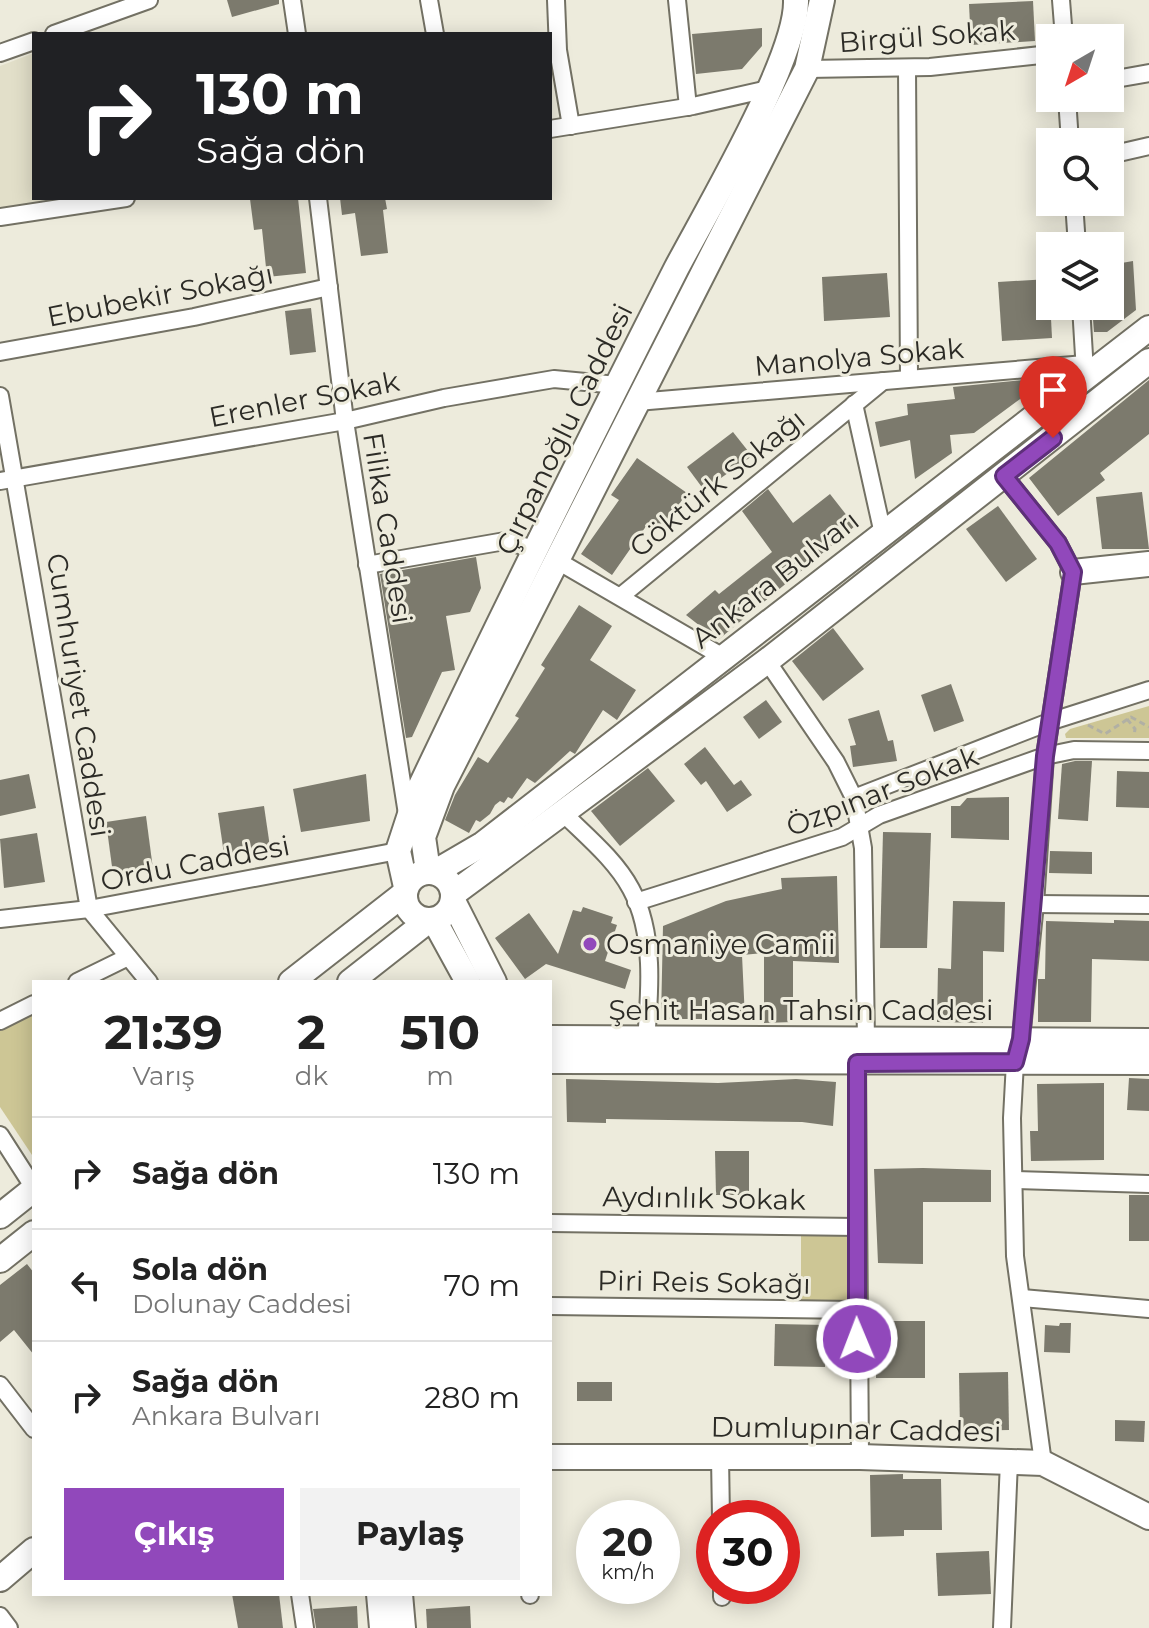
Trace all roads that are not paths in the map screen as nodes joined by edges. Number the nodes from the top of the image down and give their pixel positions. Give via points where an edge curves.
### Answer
1 (149, 0) edge
2 (292, 0) edge
3 (429, 0) edge
4 (556, 0) edge
5 (677, 0) edge
6 (796, 0) edge
7 (822, 0) edge
8 (1061, 0) edge
9 (1063, 24) edge
10 (60, 32) edge
11 (297, 32) edge
12 (435, 32) edge
13 (32, 42) edge
14 (0, 53) edge
15 (1036, 55) edge
16 (907, 68) junction
17 (807, 69) junction
18 (1149, 73) edge
19 (1124, 77) edge
20 (768, 89) junction
21 (688, 107) junction
22 (571, 126) junction
23 (552, 129) edge
24 (1149, 146) edge
25 (1124, 152) edge
26 (113, 200) edge
27 (318, 200) edge
28 (0, 217) edge
29 (329, 287) junction
30 (1082, 320) edge
31 (1149, 328) edge
32 (0, 352) edge
33 (1149, 361) edge
34 (1085, 371) junction
35 (909, 378) junction
36 (883, 381) junction
37 (617, 385) junction
38 (0, 396) edge
39 (637, 402) junction
40 (854, 404) junction
41 (345, 421) junction
42 (1004, 476) junction
43 (8, 479) edge
44 (883, 534) junction
45 (547, 555) junction
46 (1149, 564) edge
47 (367, 565) junction
48 (1073, 572) junction
49 (621, 596) junction
50 (723, 657) junction
51 (767, 661) junction
52 (1149, 690) edge
53 (1049, 722) junction
54 (1149, 751) edge
55 (1045, 756) junction
56 (854, 798) junction
57 (561, 811) junction
58 (408, 818) junction
59 (861, 826) junction
60 (398, 851) junction
61 (432, 872) junction
62 (406, 890) junction
63 (453, 898) junction
64 (636, 902) junction
65 (1035, 904) junction
66 (1149, 905) edge
67 (89, 909) junction
68 (0, 919) edge
69 (432, 920) junction
70 (128, 957) junction
71 (81, 980) edge
72 (147, 980) edge
73 (294, 980) edge
74 (353, 980) edge
75 (467, 980) edge
76 (493, 980) edge
77 (32, 1005) edge
78 (0, 1021) edge
79 (552, 1038) edge
80 (646, 1040) junction
81 (1149, 1041) edge
82 (862, 1051) junction
83 (1018, 1051) junction
84 (552, 1061) edge
85 (1149, 1062) edge
86 (0, 1135) edge
87 (1014, 1180) junction
88 (1149, 1184) edge
89 (32, 1185) edge
90 (32, 1190) edge
91 (0, 1216) edge
92 (552, 1223) edge
93 (857, 1227) junction
94 (32, 1235) edge
95 (0, 1260) edge
96 (1022, 1298) junction
97 (552, 1306) edge
98 (1149, 1309) edge
99 (856, 1310) junction
100 (0, 1385) edge
101 (31, 1420) edge
102 (552, 1457) edge
103 (720, 1457) junction
104 (860, 1457) junction
105 (1009, 1461) junction
106 (1043, 1463) junction
107 (721, 1500) edge
108 (1149, 1517) edge
109 (32, 1552) edge
110 (0, 1579) edge
111 (300, 1596) edge
112 (379, 1596) edge
113 (400, 1596) edge
114 (0, 1616) edge
115 (9, 1628) edge
116 (305, 1628) edge
117 (382, 1628) edge
118 (403, 1628) edge
119 (1002, 1628) edge

1 - 10 street
2 - 11 street
3 - 12 street
4 - 22 street
5 - 21 street
6 - 20 main road, Çırpanoğlu Caddesi via 796,16
7 - 17 main road, Çırpanoğlu Caddesi
8 - 9 street
13 - 14 street
15 - 16 street, Birgül Sokak
16 - 17 street, Birgül Sokak
16 - 35 street
17 - 39 main road, Çırpanoğlu Caddesi
18 - 19 street
20 - 21 street
20 - 37 main road, Çırpanoğlu Caddesi
21 - 22 street
22 - 23 street
24 - 25 street
26 - 28 street
27 - 29 street, Filika Caddesi
29 - 32 street, Ebubekir Sokağı
29 - 41 street, Filika Caddesi
30 - 34 street
31 - 34 main road, Ankara Bulvarı
33 - 42 main road, Ankara Bulvarı
34 - 35 street, Manolya Sokak
34 - 44 main road, Ankara Bulvarı
35 - 36 street, Manolya Sokak
36 - 39 street, Manolya Sokak
36 - 40 street, Göktürk Sokağı
37 - 41 street, Erenler Sokak via 554,379
37 - 45 main road, Çırpanoğlu Caddesi
38 - 43 street, Cumhuriyet Caddesi
39 - 45 main road, Çırpanoğlu Caddesi
40 - 44 street
40 - 49 street, Göktürk Sokağı
41 - 43 street, Erenler Sokak
41 - 47 street, Filika Caddesi
42 - 48 street via 1058,543
42 - 51 main road, Ankara Bulvarı
43 - 67 street, Cumhuriyet Caddesi
44 - 50 main road, Ankara Bulvarı
45 - 47 street via 505,541
45 - 49 street
45 - 58 main road, Çırpanoğlu Caddesi
45 - 61 main road, Çırpanoğlu Caddesi via 425,826 422,848
46 - 48 main road
47 - 58 street, Filika Caddesi
48 - 53 street
49 - 50 street
50 - 61 main road, Ankara Bulvarı via 483,844
51 - 56 street via 836,762
51 - 57 main road, Ankara Bulvarı
52 - 53 street
53 - 55 street
53 - 56 street
54 - 55 street, Özpınar Sokak via 1074,750
55 - 59 street, Özpınar Sokak
55 - 65 street
56 - 59 street
57 - 63 main road, Ankara Bulvarı
57 - 64 street via 618,870
58 - 60 main road, Çırpanoğlu Caddesi
59 - 64 street, Özpınar Sokak via 842,837
59 - 82 street
60 - 62 main road, Çırpanoğlu Caddesi
60 - 67 street, Ordu Caddesi
61 - 62 main road, Ankara Bulvarı via 415,876
61 - 63 main road via 448,880
62 - 69 main road via 413,914
62 - 73 main road, Ankara Bulvarı
63 - 69 main road, Ankara Bulvarı via 448,911
63 - 76 main road
64 - 80 street via 649,977
65 - 66 street
65 - 83 street
67 - 68 street, Ordu Caddesi
67 - 70 street, Cumhuriyet Caddesi
69 - 74 main road, Ankara Bulvarı
69 - 75 main road
70 - 71 street
70 - 72 street, Cumhuriyet Caddesi
77 - 78 street
79 - 80 main road, Şehit Hasan Tahsin Caddesi
80 - 82 main road, Şehit Hasan Tahsin Caddesi
81 - 83 main road, Şehit Hasan Tahsin Caddesi
82 - 83 main road, Şehit Hasan Tahsin Caddesi
82 - 84 main road, Şehit Hasan Tahsin Caddesi
82 - 93 street
83 - 85 main road, Şehit Hasan Tahsin Caddesi
83 - 87 street
86 - 89 street
87 - 88 street
87 - 96 street via 1015,1256
90 - 91 main road
92 - 93 street, Aydınlık Sokak
93 - 99 street
94 - 95 main road
96 - 98 street
96 - 106 street
97 - 99 street, Piri Reis Sokağı
99 - 104 street
100 - 101 street
102 - 103 main road, Dumlupınar Caddesi
103 - 104 main road, Dumlupınar Caddesi
103 - 107 street
104 - 105 main road, Dumlupınar Caddesi
105 - 106 main road, Dumlupınar Caddesi
105 - 119 street
106 - 108 main road, Dumlupınar Caddesi
109 - 110 main road
111 - 116 street
112 - 117 main road
113 - 118 main road
114 - 115 street

